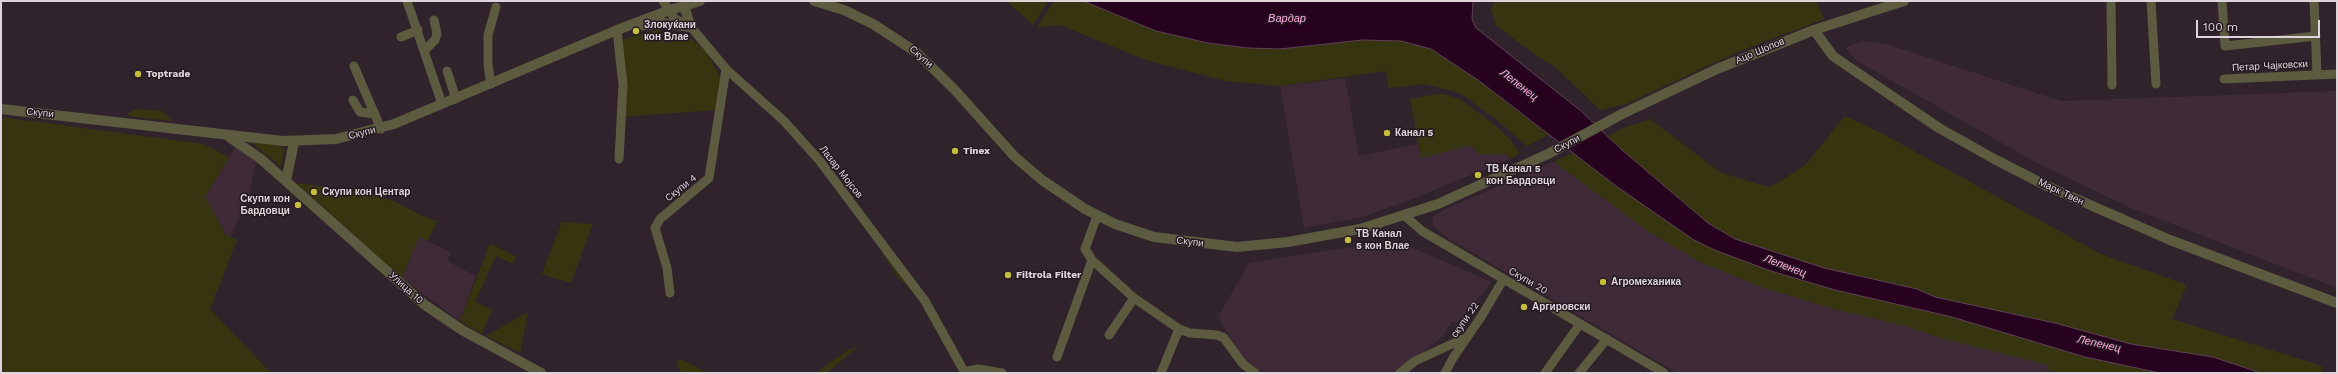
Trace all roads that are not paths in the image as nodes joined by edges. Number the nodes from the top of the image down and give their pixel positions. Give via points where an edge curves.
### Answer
1 (407, 1) edge
2 (664, 1) edge
3 (700, 1) edge
4 (814, 1) edge
5 (1900, 1) edge
6 (2111, 1) edge
7 (2151, 1) edge
8 (2222, 1) edge
9 (2314, 1) edge
10 (684, 6) junction
11 (496, 7) dead end
12 (670, 10) junction
13 (434, 20) dead end
14 (691, 27) junction
15 (620, 29) junction
16 (418, 30) junction
17 (1814, 30) junction
18 (2316, 36) junction
19 (401, 37) dead end
20 (424, 51) junction
21 (354, 66) dead end
22 (726, 69) junction
23 (447, 71) dead end
24 (2317, 74) junction
25 (2337, 74) edge
26 (2224, 79) dead end
27 (492, 84) junction
28 (2156, 84) dead end
29 (2112, 85) dead end
30 (456, 98) junction
31 (353, 100) dead end
32 (442, 104) junction
33 (1, 109) edge
34 (375, 114) junction
35 (1622, 114) joint
36 (381, 128) junction
37 (228, 136) junction
38 (294, 142) junction
39 (619, 159) dead end
40 (286, 181) junction
41 (1098, 216) junction
42 (1406, 216) junction
43 (1092, 260) junction
44 (1503, 280) junction
45 (670, 293) dead end
46 (1134, 298) junction
47 (2337, 303) edge
48 (1580, 324) junction
49 (1179, 329) junction
50 (1109, 335) dead end
51 (1465, 338) junction
52 (1607, 339) junction
53 (1057, 357) dead end
54 (964, 372) edge
55 (541, 373) edge
56 (1002, 373) edge
57 (1161, 373) edge
58 (1255, 373) edge
59 (1400, 373) edge
60 (1445, 373) edge
61 (1545, 373) edge
62 (1580, 373) edge
63 (1664, 373) edge

1 - 16 street
2 - 12 street, Лазар Мојсов
3 - 10 street, Скупи
4 - 41 street, Скупи via 844,10 873,24 916,52 1029,170
5 - 17 street, Ацо Шопов
6 - 29 street
7 - 28 street
8 - 18 street via 2225,46
9 - 18 street, Петар Чајковски
10 - 12 street, Скупи
10 - 14 street
11 - 27 street via 488,35 488,65
12 - 14 street, Лазар Мојсов via 676,19
12 - 15 street, Скупи
13 - 20 street via 437,34 435,40
14 - 15 street via 663,23
14 - 22 street, Лазар Мојсов
15 - 27 street, Скупи
15 - 39 street via 623,85
16 - 19 street
16 - 20 street
17 - 35 street, Ацо Шопов via 1717,69
17 - 47 street, Марк Твен via 1833,56 1933,124 1996,160 2141,228
18 - 24 street, Петар Чајковски
20 - 32 street
21 - 34 street
22 - 45 street, Cкупи 4 via 709,178 660,219 654,228 667,268
22 - 54 street, Лазар Мојсов via 784,121 819,160 925,301
23 - 30 street
24 - 25 street, Петар Чајковски
24 - 26 street, Петар Чајковски
27 - 30 street, Скупи
30 - 32 street, Скупи
31 - 34 street via 360,112
32 - 36 street, Скупи
33 - 37 street, Скупи
34 - 36 street
35 - 42 street, Скупи via 1548,154 1472,190
36 - 38 street, Скупи via 336,140
37 - 38 street, Скупи
37 - 40 street, Улица 10 via 261,159
38 - 40 street
40 - 55 street, Улица 10 via 425,305 462,330
41 - 42 street, Скупи via 1154,237 1237,247 1316,238
41 - 43 street via 1085,249
42 - 44 street, Скупи 20 via 1422,231
43 - 46 street
43 - 53 street
44 - 48 street, Скупи 20
44 - 51 street, скупи 22
46 - 49 street
46 - 50 street
48 - 52 street, Скупи 20
48 - 61 street
49 - 57 street
49 - 58 street via 1190,333 1221,336 1243,364
51 - 59 street via 1415,361
51 - 60 street, скупи 22
52 - 62 street
52 - 63 street, Скупи 20
54 - 56 street via 978,369

